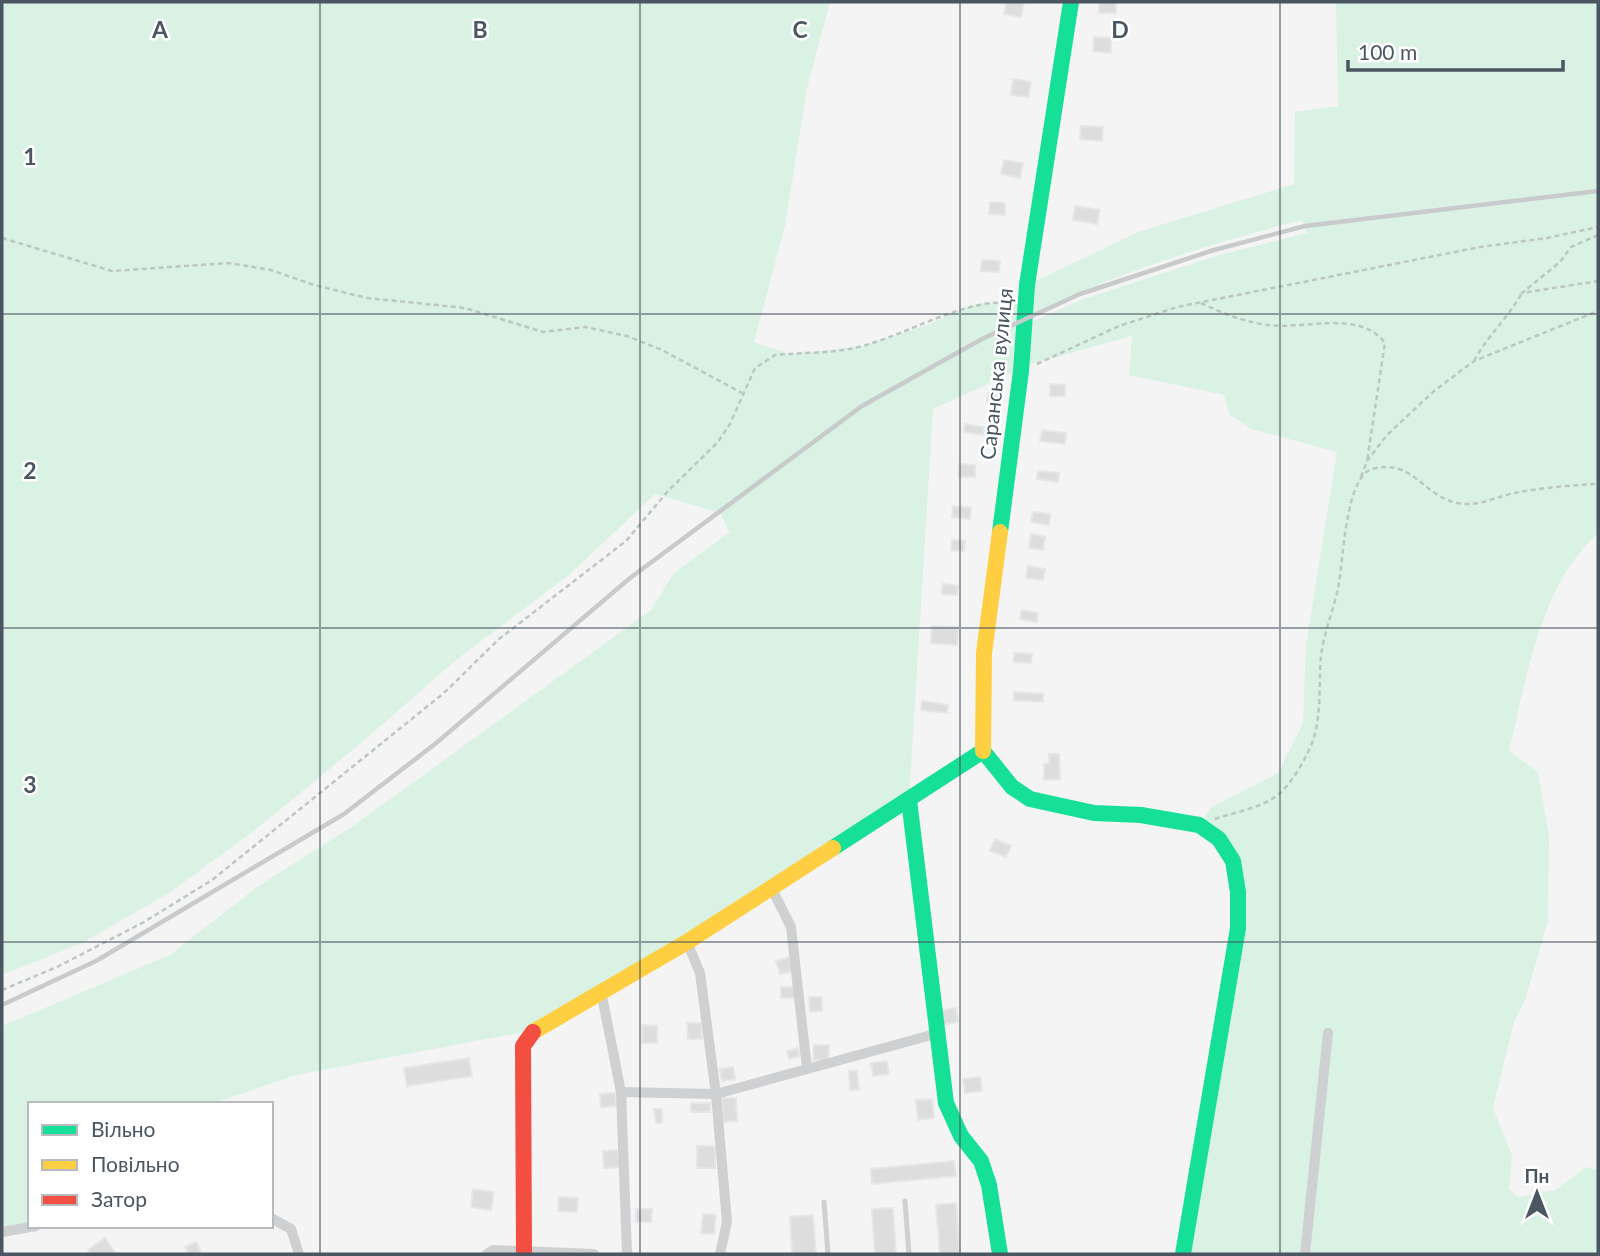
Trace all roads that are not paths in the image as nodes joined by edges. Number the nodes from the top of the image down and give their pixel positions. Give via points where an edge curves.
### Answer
1 (1071, 2) edge
2 (983, 751) junction
3 (909, 800) junction
4 (772, 889) junction
5 (687, 942) junction
6 (601, 991) junction
7 (1328, 1033) dead end
8 (935, 1034) junction
9 (807, 1068) junction
10 (621, 1092) junction
11 (716, 1094) junction
12 (905, 1201) dead end
13 (824, 1202) dead end
14 (273, 1218) edge
15 (28, 1227) edge
16 (2, 1232) edge
17 (524, 1251) junction
18 (299, 1254) edge
19 (487, 1254) edge
20 (593, 1254) edge
21 (627, 1254) edge
22 (720, 1254) edge
23 (828, 1254) edge
24 (909, 1254) edge
25 (1000, 1254) edge
26 (1183, 1254) edge
27 (1305, 1254) edge

1 - 2 street, Саранська вулиця via 1026,302 984,653
2 - 3 street
2 - 26 street via 1012,787 1030,799 1094,813 1199,825 1219,839 1233,861 1238,928
3 - 4 street
3 - 8 street
4 - 5 street
4 - 9 street via 792,927
5 - 6 street
5 - 11 street via 700,974
6 - 10 street
6 - 17 street via 549,1019 523,1046
7 - 27 street
8 - 9 street
8 - 25 street via 946,1103 961,1136 981,1161
9 - 11 street
10 - 11 street
10 - 21 street
11 - 22 street via 727,1222
12 - 24 lane
13 - 23 lane
14 - 18 street via 291,1229
15 - 16 street
17 - 19 street via 493,1250
17 - 20 street

